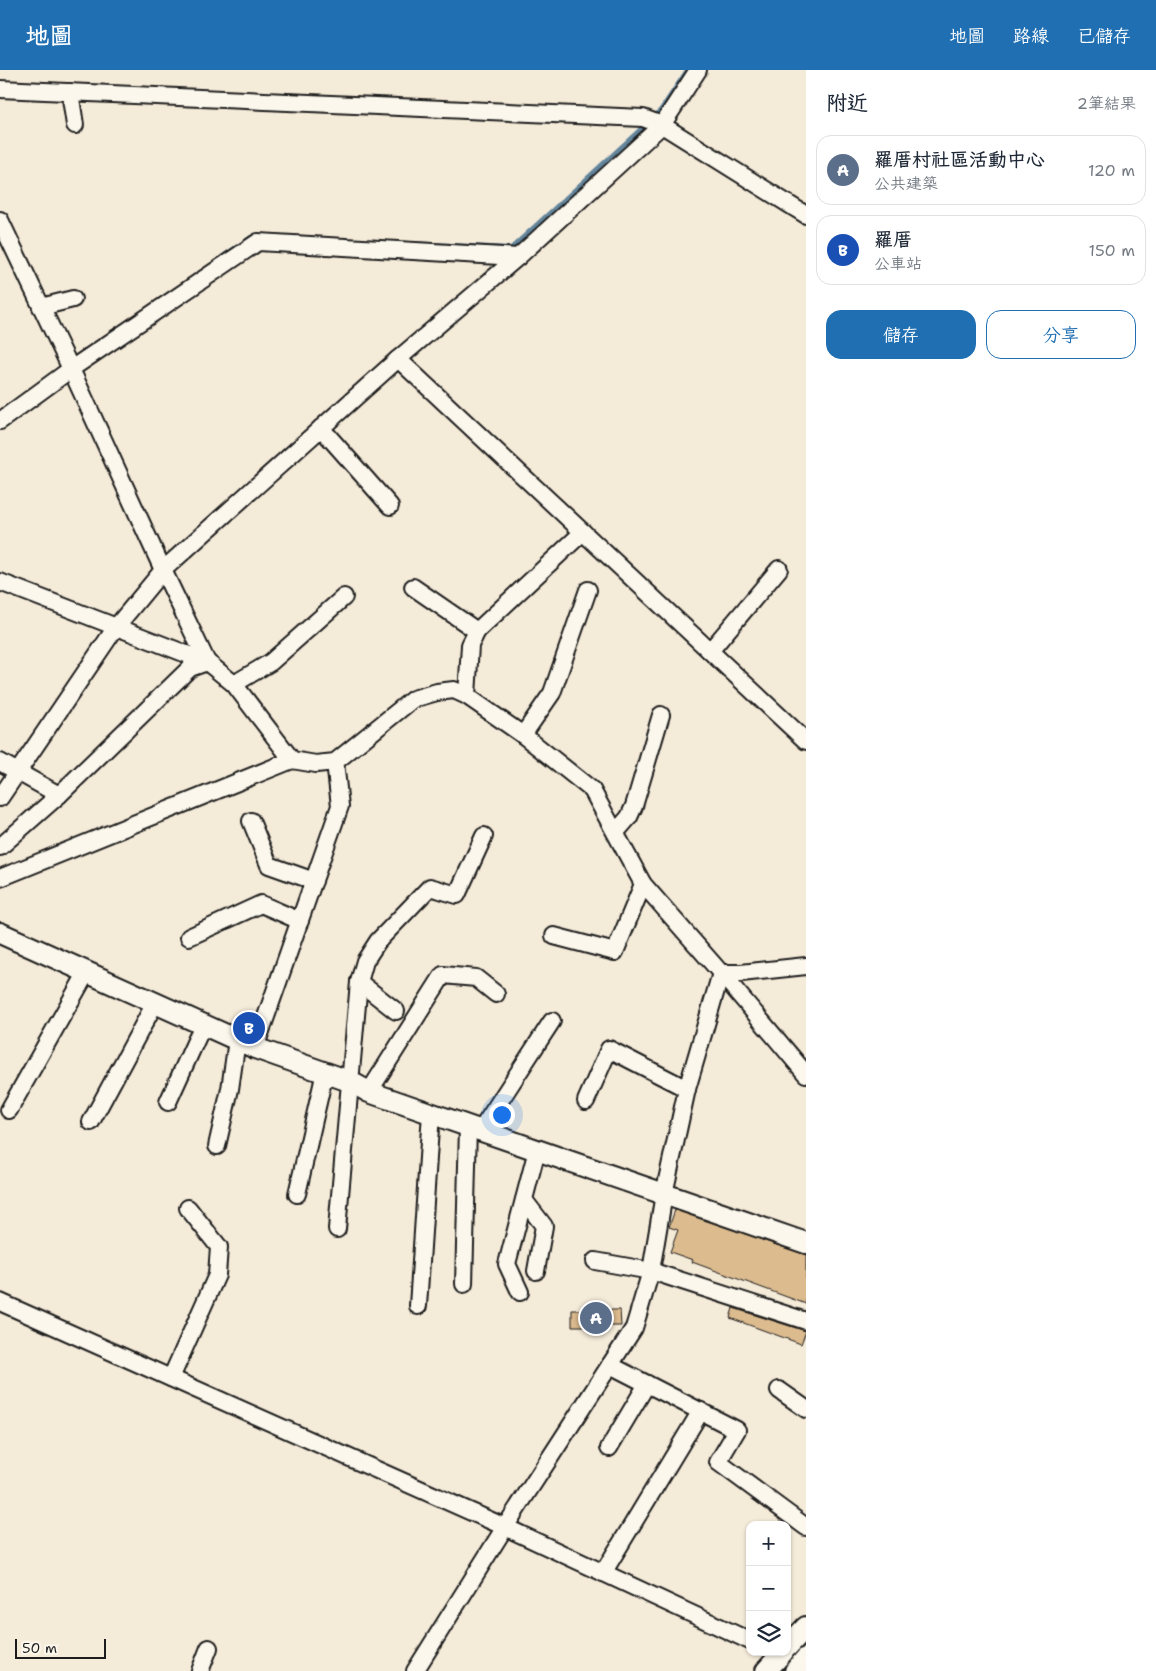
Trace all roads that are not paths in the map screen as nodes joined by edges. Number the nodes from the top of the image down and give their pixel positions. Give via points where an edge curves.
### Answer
1 (698, 70) edge
2 (0, 89) edge
3 (70, 92) junction
4 (75, 125) dead end
5 (662, 125) junction
6 (806, 215) edge
7 (0, 220) edge
8 (518, 257) junction
9 (73, 299) dead end
10 (41, 307) junction
11 (398, 359) junction
12 (71, 369) junction
13 (0, 421) edge
14 (321, 428) junction
15 (390, 506) dead end
16 (583, 532) junction
17 (779, 569) dead end
18 (162, 570) junction
19 (0, 582) edge
20 (413, 587) dead end
21 (588, 590) dead end
22 (344, 597) dead end
23 (116, 627) junction
24 (477, 631) junction
25 (710, 651) junction
26 (207, 662) junction
27 (234, 684) junction
28 (467, 696) junction
29 (661, 715) dead end
30 (523, 735) junction
31 (806, 741) edge
32 (292, 760) junction
33 (0, 762) edge
34 (335, 762) junction
35 (17, 772) junction
36 (59, 795) junction
37 (0, 798) edge
38 (251, 821) dead end
39 (616, 832) junction
40 (484, 836) dead end
41 (0, 847) edge
42 (0, 878) edge
43 (314, 881) junction
44 (643, 884) junction
45 (300, 921) junction
46 (0, 933) edge
47 (554, 936) dead end
48 (189, 937) dead end
49 (806, 966) edge
50 (87, 972) junction
51 (722, 973) junction
52 (359, 982) junction
53 (496, 994) dead end
54 (156, 1003) junction
55 (396, 1011) dead end
56 (552, 1021) dead end
57 (203, 1025) junction
58 (237, 1040) junction
59 (255, 1048) junction
60 (803, 1066) edge
61 (325, 1072) junction
62 (349, 1081) junction
63 (687, 1089) junction
64 (369, 1092) junction
65 (586, 1101) dead end
66 (168, 1102) dead end
67 (9, 1110) dead end
68 (430, 1113) junction
69 (91, 1122) dead end
70 (475, 1128) junction
71 (217, 1146) dead end
72 (536, 1150) junction
73 (297, 1194) dead end
74 (664, 1194) junction
75 (524, 1200) junction
76 (188, 1208) dead end
77 (337, 1229) dead end
78 (806, 1243) edge
79 (595, 1261) dead end
80 (536, 1271) dead end
81 (651, 1271) junction
82 (464, 1284) dead end
83 (520, 1292) dead end
84 (0, 1302) edge
85 (418, 1306) dead end
86 (806, 1321) edge
87 (610, 1365) junction
88 (171, 1378) junction
89 (647, 1384) junction
90 (779, 1390) dead end
91 (806, 1409) edge
92 (701, 1411) junction
93 (609, 1448) dead end
94 (505, 1527) junction
95 (806, 1527) edge
96 (603, 1573) junction
97 (806, 1627) edge
98 (746, 1639) edge
99 (791, 1642) edge
100 (209, 1648) dead end
101 (778, 1656) edge
102 (787, 1656) edge
103 (802, 1665) edge
104 (200, 1671) edge
105 (415, 1671) edge
106 (766, 1671) edge

1 - 5 street
2 - 3 street
3 - 4 street
3 - 5 street via 644,118
5 - 6 street
5 - 8 street
7 - 10 street
8 - 11 street
8 - 12 street via 258,242
9 - 10 street
10 - 12 street
11 - 14 street
11 - 16 street
12 - 13 street
12 - 18 street
14 - 15 street
14 - 18 street
16 - 24 street
16 - 25 street
17 - 25 street
18 - 23 street
18 - 26 street
19 - 23 street
20 - 24 street
21 - 30 street via 552,693
22 - 27 street via 271,662
23 - 26 street
23 - 35 street
24 - 28 street via 470,645
25 - 31 street
26 - 27 street
26 - 36 street via 190,668
27 - 32 street
28 - 30 street
28 - 34 street via 454,690 414,699
29 - 39 street via 631,812
30 - 39 street via 592,790
32 - 34 street via 316,764
32 - 42 street
33 - 35 street
34 - 43 street via 340,806
35 - 36 street
35 - 37 street
36 - 41 street
38 - 43 street via 269,865
39 - 44 street
40 - 52 street via 457,895 430,887 378,941 365,961
43 - 45 street
44 - 47 street via 614,952
44 - 51 street
45 - 48 street via 261,904
45 - 59 street
46 - 50 main road
49 - 51 street via 741,974
50 - 54 main road
50 - 67 street
51 - 60 street
51 - 63 street
52 - 55 street
52 - 62 street
53 - 64 street via 476,978 443,975
54 - 57 main road
54 - 69 street
56 - 70 street
57 - 58 main road
57 - 66 street
58 - 59 main road
58 - 71 street
59 - 61 main road
61 - 62 main road
61 - 73 street
62 - 64 main road
62 - 77 street
63 - 65 street via 609,1049
63 - 74 street
64 - 68 main road
68 - 70 main road
68 - 85 street
70 - 72 main road
70 - 82 street
72 - 74 main road
72 - 75 street
74 - 78 main road
74 - 81 street
75 - 80 street via 544,1226
75 - 83 street via 507,1264
76 - 88 street via 219,1247 217,1275
79 - 81 street
81 - 86 street
81 - 87 street via 634,1328
84 - 88 street
87 - 89 street
87 - 94 street
88 - 94 street
89 - 92 street
89 - 93 street
90 - 91 street
92 - 95 street via 737,1430 718,1462
92 - 96 street
94 - 96 street
94 - 105 street
96 - 98 street
97 - 99 main road
100 - 104 street
101 - 106 main road
102 - 103 street

